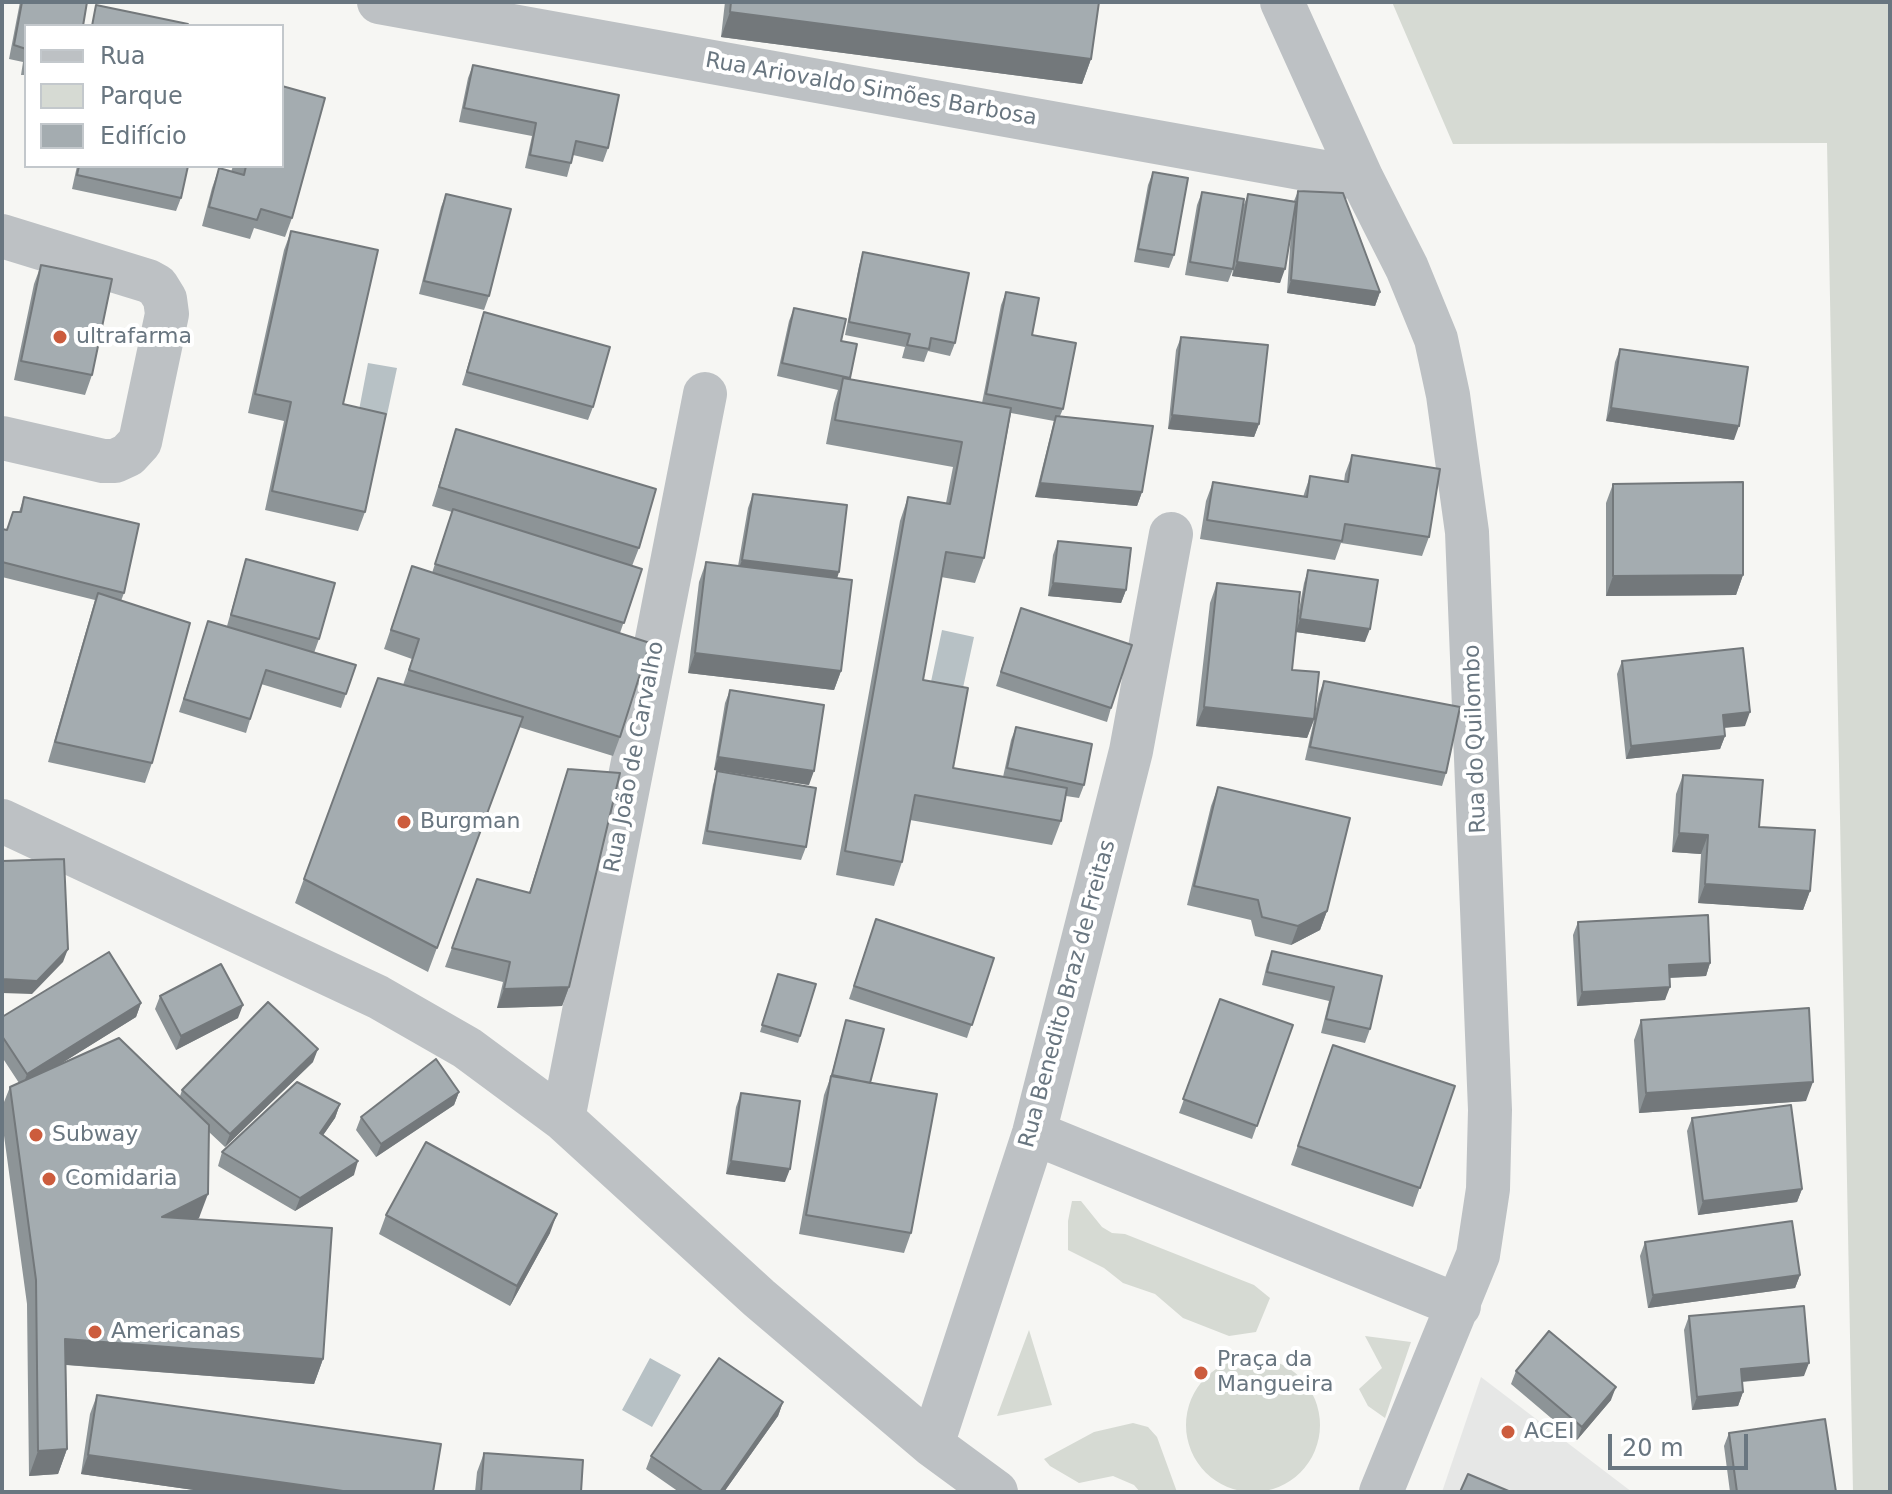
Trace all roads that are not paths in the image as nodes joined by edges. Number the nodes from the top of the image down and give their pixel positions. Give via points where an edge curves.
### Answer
1 (379, 2) edge
2 (1282, 2) edge
3 (1362, 179) junction
4 (2, 236) edge
5 (705, 394) dead end
6 (2, 438) edge
7 (1171, 534) dead end
8 (2, 821) edge
9 (563, 1119) junction
10 (1034, 1133) junction
11 (1459, 1306) junction
12 (932, 1445) junction
13 (996, 1492) edge
14 (1381, 1492) edge

1 - 3 street, Rua Ariovaldo Simões Barbosa
2 - 3 street, Rua do Quilombo
3 - 11 street, Rua do Quilombo via 1436,339 1467,532 1490,1110 1488,1189 1478,1255
4 - 6 street via 148,281 165,299 167,314 140,442 128,455 103,461
5 - 9 street, Rua João de Carvalho
7 - 10 street, Rua Benedito Braz de Freitas via 1131,751
8 - 9 street via 378,997 467,1048
9 - 12 street via 759,1298
10 - 11 street
10 - 12 street, Rua Benedito Braz de Freitas
11 - 14 street, Rua do Quilombo
12 - 13 street

